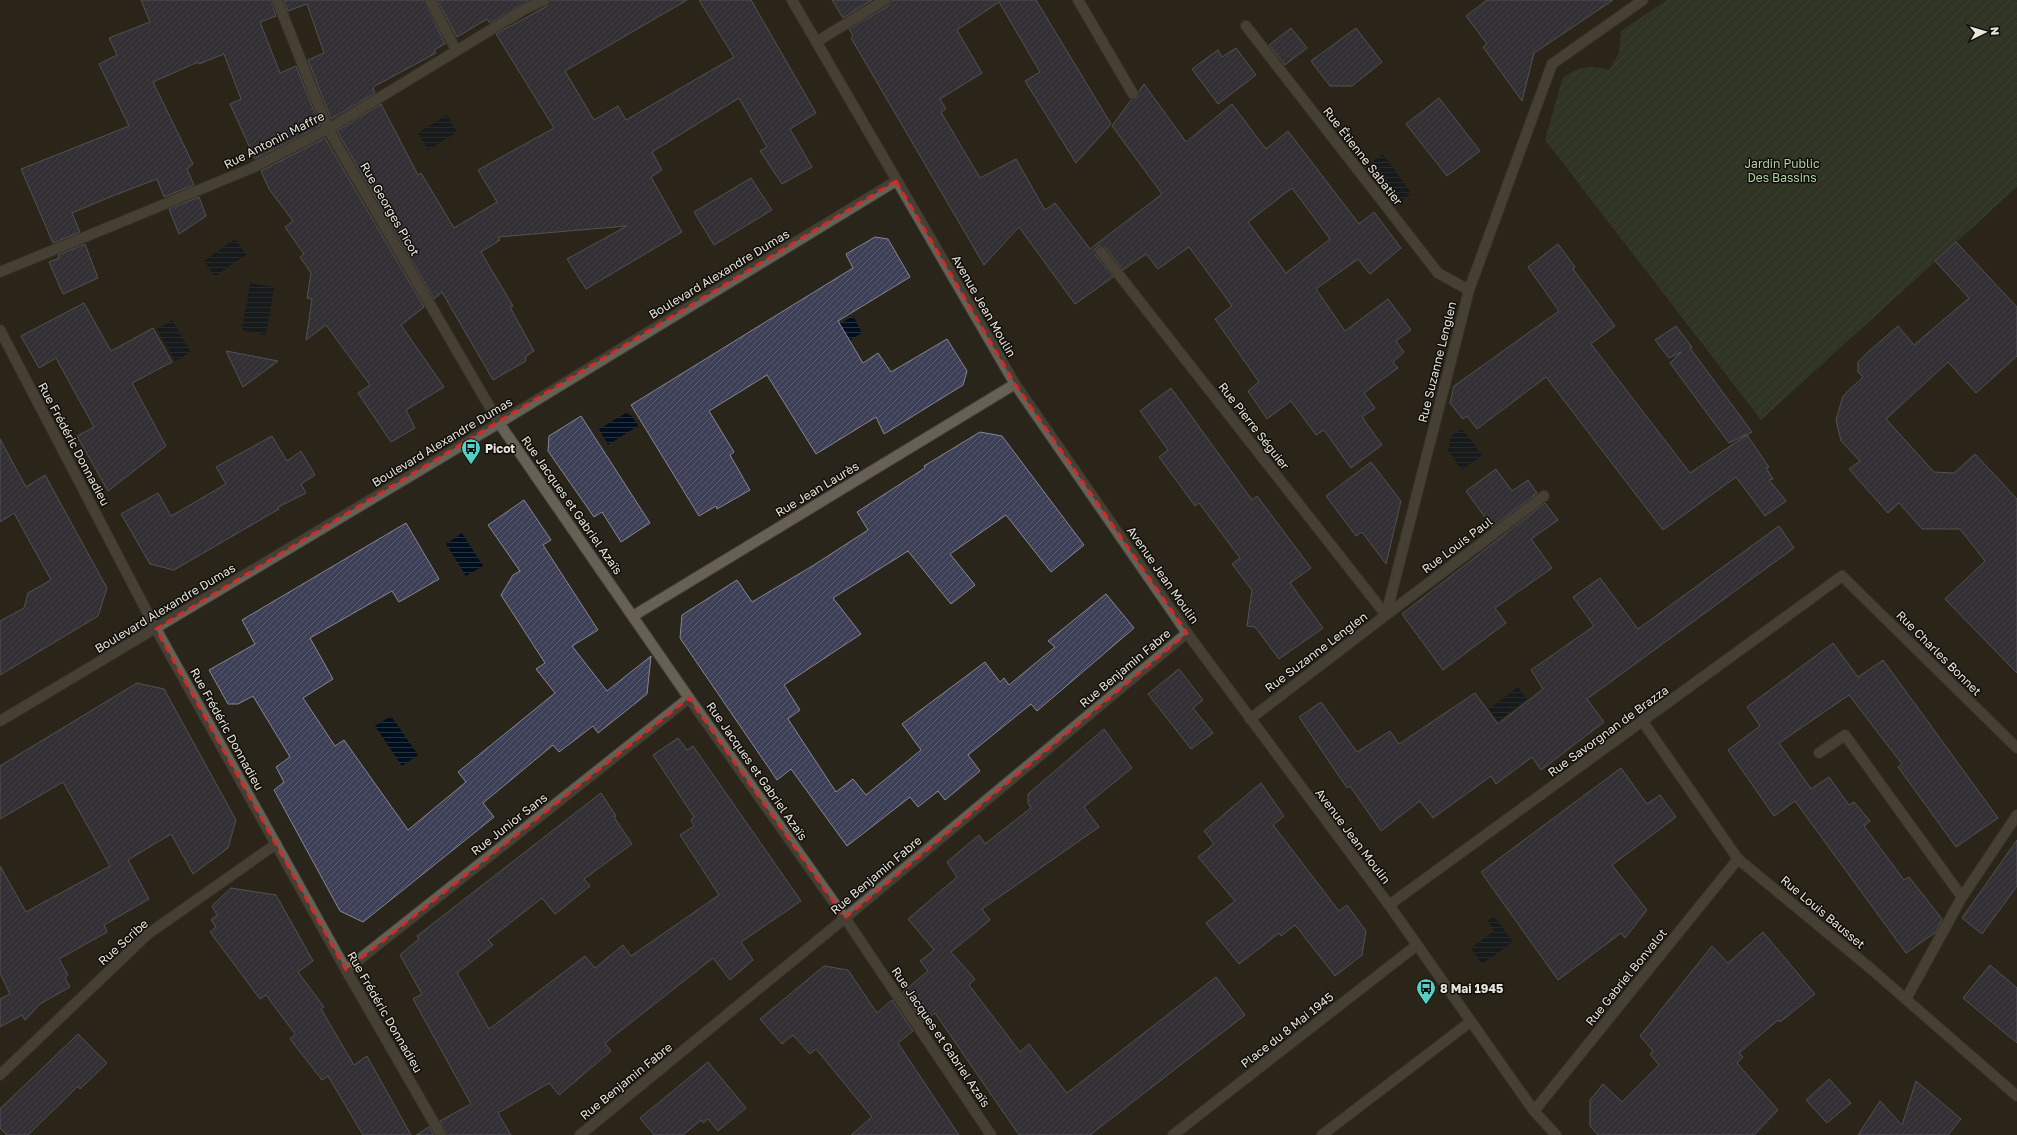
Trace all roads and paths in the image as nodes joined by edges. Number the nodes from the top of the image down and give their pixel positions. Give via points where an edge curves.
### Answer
1 (277, 0) edge
2 (430, 0) edge
3 (544, 0) edge
4 (792, 0) edge
5 (885, 0) edge
6 (1078, 0) edge
7 (1643, 0) edge
8 (1246, 26) dead end
9 (816, 42) junction
10 (456, 50) junction
11 (1133, 94) dead end
12 (328, 128) junction
13 (896, 181) junction
14 (1100, 252) dead end
15 (0, 272) edge
16 (1469, 290) junction
17 (0, 330) edge
18 (1015, 384) junction
19 (499, 423) junction
20 (1544, 496) dead end
21 (1842, 576) joint
22 (1386, 615) junction
23 (633, 616) junction
24 (156, 629) junction
25 (1187, 633) junction
26 (689, 698) junction
27 (1250, 719) junction
28 (0, 721) edge
29 (1643, 722) junction
30 (2017, 748) edge
31 (1819, 753) dead end
32 (2017, 815) edge
33 (276, 844) junction
34 (1738, 859) junction
35 (1962, 897) junction
36 (1388, 905) junction
37 (845, 918) junction
38 (1417, 945) junction
39 (346, 970) junction
40 (1906, 999) junction
41 (1470, 1022) junction
42 (0, 1075) edge
43 (2017, 1096) edge
44 (1534, 1111) junction
45 (441, 1135) edge
46 (580, 1135) edge
47 (991, 1135) edge
48 (1173, 1135) edge
49 (1322, 1135) edge
50 (1556, 1135) edge

1 - 12 street, Rue Georges Picot
2 - 10 street
3 - 10 street, Rue Antonin Maffre via 525,8
4 - 9 street, Avenue Jean Moulin
5 - 9 street
6 - 11 street
7 - 16 street, Rue Suzanne Lenglen via 1552,64
8 - 16 street, Rue Étienne Sabatier via 1438,273
9 - 13 street, Avenue Jean Moulin
10 - 12 street, Rue Antonin Maffre
12 - 15 street, Rue Antonin Maffre via 252,168
12 - 19 street, Rue Georges Picot
13 - 18 street, Avenue Jean Moulin
13 - 19 street, Boulevard Alexandre Dumas
14 - 22 street, Rue Pierre Séguier
16 - 22 street, Rue Suzanne Lenglen
17 - 24 street, Rue Frédéric Donnadieu
18 - 23 street, Rue Jean Laurès
18 - 25 street, Avenue Jean Moulin
19 - 23 street, Rue Jacques et Gabriel Azaïs
19 - 24 street, Boulevard Alexandre Dumas
20 - 22 street, Rue Louis Paul
21 - 29 street, Rue Savorgnan de Brazza
21 - 30 street, Rue Charles Bonnet
22 - 27 street, Rue Suzanne Lenglen
23 - 26 street, Rue Jacques et Gabriel Azaïs
24 - 28 street, Boulevard Alexandre Dumas
24 - 33 street, Rue Frédéric Donnadieu
25 - 27 street, Avenue Jean Moulin
25 - 37 street, Rue Benjamin Fabre
26 - 37 street, Rue Jacques et Gabriel Azaïs
26 - 39 street, Rue Junior Sans
27 - 36 street, Avenue Jean Moulin
29 - 34 street, Rue Louis Bausset
29 - 36 street, Rue Savorgnan de Brazza
31 - 35 street via 1845,735
32 - 35 street
33 - 39 street, Rue Frédéric Donnadieu
33 - 42 street, Rue Scribe via 148,934
34 - 40 street, Rue Louis Bausset
34 - 44 street, Rue Gabriel Bonvalot
35 - 40 street
36 - 38 street, Avenue Jean Moulin
37 - 46 street, Rue Benjamin Fabre
37 - 47 street, Rue Jacques et Gabriel Azaïs
38 - 41 street, Avenue Jean Moulin
38 - 48 street, Place du 8 Mai 1945
39 - 45 street, Rue Frédéric Donnadieu
40 - 43 street, Rue Louis Bausset
41 - 44 street, Avenue Jean Moulin
41 - 49 street
44 - 50 street, Avenue Jean Moulin

